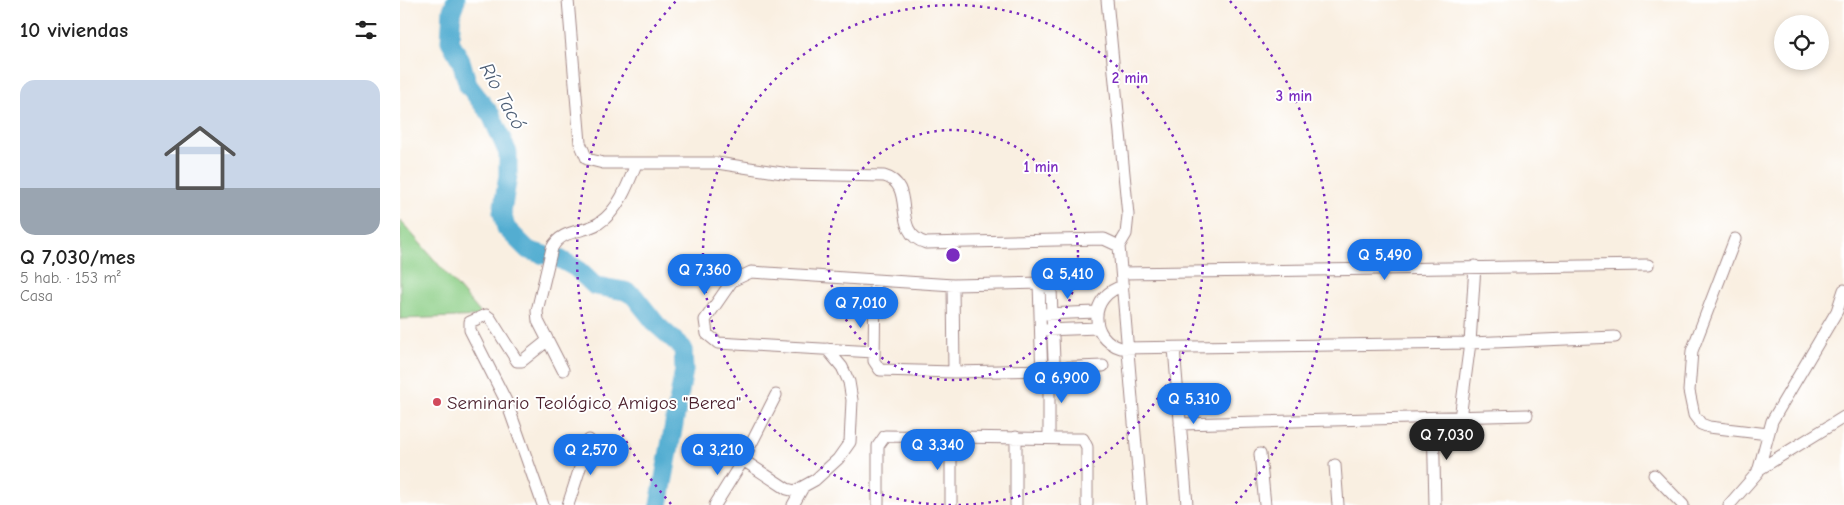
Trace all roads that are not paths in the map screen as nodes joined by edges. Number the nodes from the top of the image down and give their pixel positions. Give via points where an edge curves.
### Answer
1 (568, 0) edge
2 (1107, 0) edge
3 (636, 164) junction
4 (1735, 239) dead end
5 (1119, 246) junction
6 (1648, 265) dead end
7 (1475, 266) junction
8 (1122, 273) junction
9 (875, 280) junction
10 (953, 285) junction
11 (1122, 286) junction
12 (1844, 290) edge
13 (1096, 312) junction
14 (1840, 313) edge
15 (1046, 314) junction
16 (1098, 328) junction
17 (1047, 330) junction
18 (1615, 337) dead end
19 (547, 341) junction
20 (1470, 343) junction
21 (1174, 348) junction
22 (827, 349) junction
23 (1128, 349) junction
24 (874, 352) junction
25 (1104, 366) dead end
26 (563, 370) dead end
27 (1048, 370) junction
28 (954, 372) junction
29 (776, 395) dead end
30 (1527, 415) dead end
31 (1844, 417) edge
32 (1460, 418) junction
33 (1433, 419) junction
34 (1180, 424) junction
35 (1768, 434) junction
36 (951, 436) junction
37 (1016, 437) junction
38 (1046, 438) junction
39 (589, 440) dead end
40 (1260, 454) dead end
41 (743, 460) junction
42 (1335, 465) dead end
43 (1758, 470) junction
44 (1654, 475) dead end
45 (802, 488) junction
46 (543, 505) edge
47 (568, 505) edge
48 (716, 505) edge
49 (793, 505) edge
50 (878, 505) edge
51 (951, 505) edge
52 (1016, 505) edge
53 (1087, 505) edge
54 (1141, 505) edge
55 (1187, 505) edge
56 (1265, 505) edge
57 (1338, 505) edge
58 (1435, 505) edge
59 (1682, 505) edge
60 (1729, 505) edge

1 - 3 street via 580,143 587,159 603,164
2 - 5 street via 1128,215 1126,234
3 - 5 street via 717,163 789,174 888,178 901,190 909,232 926,243 1104,239
3 - 19 street via 627,189 605,219 555,241 537,311
4 - 35 street via 1692,351 1689,391 1694,415 1701,424
5 - 8 street
6 - 7 street
7 - 8 street
7 - 20 street
8 - 11 street
9 - 10 street
9 - 22 street via 746,273 732,281 705,320 707,334 718,343
9 - 24 street
10 - 15 street via 1046,284 1052,290
10 - 28 street
11 - 13 street via 1103,297
11 - 23 street
12 - 14 street
13 - 15 street
13 - 16 street
14 - 35 street via 1782,403
15 - 17 street
16 - 17 street
16 - 23 street via 1109,343
17 - 27 street
18 - 20 street
19 - 26 street
19 - 46 street via 522,361 517,361 490,318 486,315 470,322 470,330 507,403
20 - 21 street
20 - 32 street
21 - 23 street
21 - 34 street
22 - 24 street
22 - 45 street via 849,382 852,400 850,442 838,459 816,480
23 - 54 street
24 - 28 street via 875,365 884,371
25 - 27 street
27 - 28 street
27 - 38 street
29 - 41 street
30 - 32 street
31 - 43 street
32 - 33 street
33 - 34 street
33 - 58 street
34 - 55 street
35 - 43 street
36 - 37 street
36 - 50 street via 885,436 878,446
36 - 51 street
37 - 38 street
37 - 52 street
38 - 53 street via 1083,438 1088,447
39 - 47 street
40 - 56 street
41 - 45 street via 787,489 795,491
41 - 48 street
42 - 57 street
43 - 60 street
44 - 59 street
45 - 49 street

